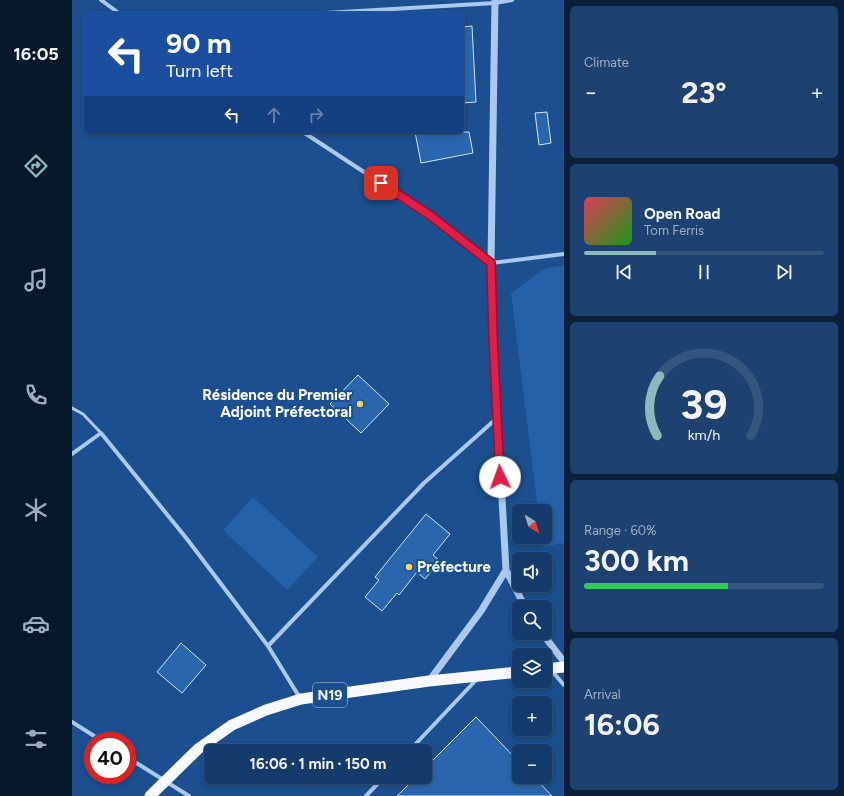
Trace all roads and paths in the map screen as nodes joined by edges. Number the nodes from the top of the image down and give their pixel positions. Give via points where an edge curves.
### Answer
1 (101, 0) edge
2 (512, 0) edge
3 (495, 1) edge
4 (117, 12) edge
5 (337, 12) edge
6 (306, 134) edge
7 (564, 254) edge
8 (491, 263) junction
9 (72, 408) edge
10 (497, 418) junction
11 (101, 433) junction
12 (72, 454) edge
13 (506, 570) junction
14 (521, 600) edge
15 (547, 640) edge
16 (268, 646) junction
17 (564, 662) edge
18 (564, 667) edge
19 (552, 668) edge
20 (512, 673) edge
21 (552, 674) edge
22 (480, 676) junction
23 (429, 681) junction
24 (564, 685) edge
25 (301, 699) junction
26 (72, 722) edge
27 (88, 732) edge
28 (415, 744) edge
29 (136, 762) edge
30 (165, 780) junction
31 (377, 784) edge
32 (150, 796) edge
33 (189, 796) edge
34 (366, 796) edge

1 - 4 street
2 - 3 street
3 - 5 street
3 - 8 street
6 - 8 street via 431,216
7 - 8 street
8 - 10 street
9 - 11 lane via 83,414
10 - 13 street
10 - 16 street via 424,483
11 - 12 street
11 - 16 street via 187,539
13 - 14 street
13 - 23 street via 480,611
15 - 17 street
16 - 25 street
18 - 19 highway
20 - 22 highway, N19
21 - 24 street
22 - 23 highway, N19
22 - 28 street
23 - 25 highway, N19
25 - 30 highway, N19 via 266,710 232,725 198,749
26 - 27 street
29 - 30 street
30 - 32 highway, N19
30 - 33 street
31 - 34 street

